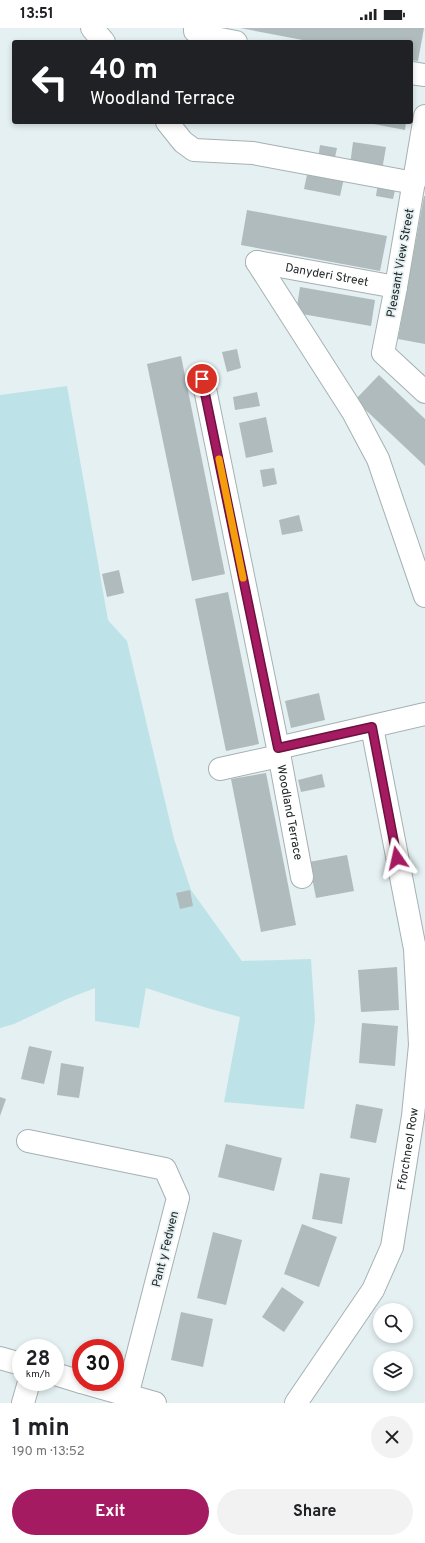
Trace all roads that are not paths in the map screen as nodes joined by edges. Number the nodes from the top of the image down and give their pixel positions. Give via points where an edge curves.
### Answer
1 (92, 28) edge
2 (195, 30) edge
3 (102, 40) edge
4 (225, 40) edge
5 (413, 73) edge
6 (425, 75) edge
7 (425, 116) edge
8 (169, 124) edge
9 (414, 183) junction
10 (396, 287) junction
11 (202, 379) dead end
12 (425, 392) edge
13 (425, 596) edge
14 (425, 714) edge
15 (372, 727) junction
16 (279, 752) junction
17 (220, 769) dead end
18 (302, 877) dead end
19 (28, 1141) dead end
20 (0, 1358) edge
21 (12, 1361) edge
22 (26, 1391) edge
23 (111, 1391) edge
24 (128, 1396) junction
25 (23, 1403) edge
26 (155, 1403) edge
27 (296, 1403) edge

1 - 3 street
2 - 4 street via 204,36
5 - 6 street
7 - 9 street, Pleasant View Street
8 - 9 street via 183,142 194,150 253,153
9 - 10 street, Pleasant View Street
10 - 12 street, Pleasant View Street via 384,353
10 - 13 street, Danyderi Street via 258,262 353,412 378,460
11 - 16 street, Woodland Terrace
14 - 15 street, Woodland Terrace
15 - 16 street, Woodland Terrace
15 - 27 street, Fforchneol Row via 415,950 420,1045 413,1116 392,1247 373,1290
16 - 17 street
16 - 18 street, Woodland Terrace
19 - 24 street, Pant y Fedwen via 165,1169 178,1198
20 - 21 street
22 - 25 street
23 - 24 street
24 - 26 street

